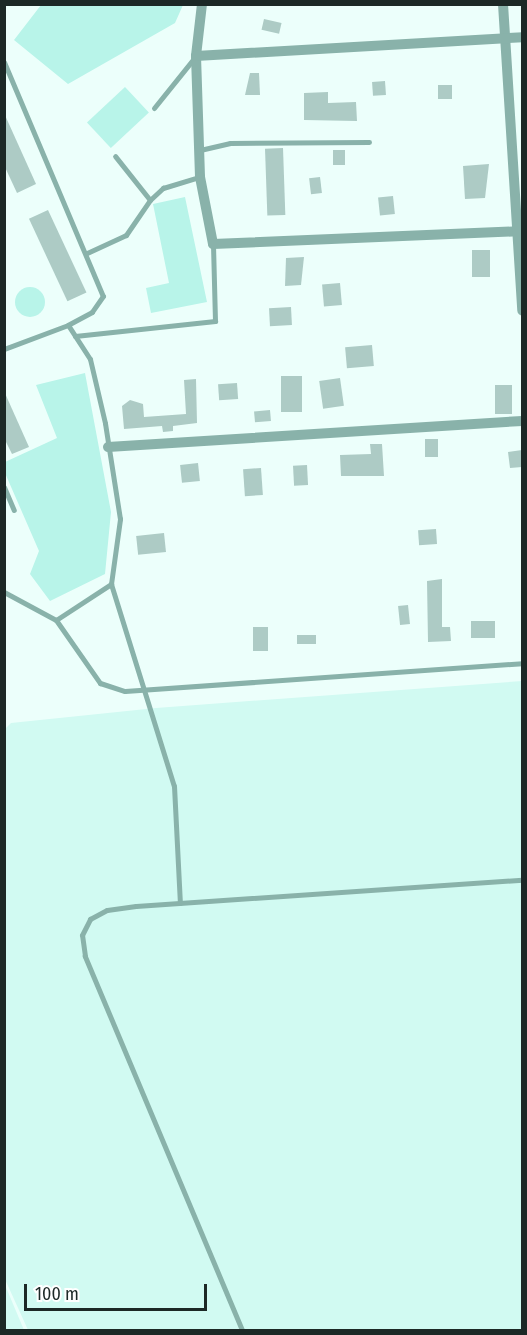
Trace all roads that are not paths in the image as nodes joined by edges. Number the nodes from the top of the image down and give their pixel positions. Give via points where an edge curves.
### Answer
1 (202, 4) edge
2 (503, 4) edge
3 (522, 37) edge
4 (504, 38) junction
5 (196, 56) junction
6 (4, 62) edge
7 (154, 108) dead end
8 (369, 142) dead end
9 (200, 150) junction
10 (115, 156) dead end
11 (200, 177) junction
12 (150, 201) junction
13 (520, 231) edge
14 (213, 244) junction
15 (87, 253) junction
16 (522, 310) edge
17 (68, 325) junction
18 (75, 336) junction
19 (4, 349) edge
20 (522, 421) edge
21 (108, 447) junction
22 (4, 487) edge
23 (14, 510) dead end
24 (111, 584) junction
25 (4, 592) edge
26 (56, 620) junction
27 (522, 663) edge
28 (144, 691) junction
29 (522, 880) edge
30 (180, 903) junction
31 (242, 1330) edge

1 - 5 street
2 - 4 street
3 - 4 street
4 - 5 street
4 - 13 street
5 - 7 lane
5 - 9 street
6 - 15 lane
8 - 9 lane via 230,143
9 - 11 street
10 - 12 lane
11 - 12 lane via 163,188
11 - 14 street
12 - 15 lane via 126,235
13 - 14 street
13 - 16 street
14 - 18 lane via 215,321
15 - 17 lane via 100,283 102,303
17 - 18 lane
17 - 19 lane
18 - 21 lane via 90,359
20 - 21 street
21 - 24 lane via 120,519
22 - 23 lane
24 - 26 lane
24 - 28 lane
25 - 26 lane
26 - 28 lane via 100,683 124,691
27 - 28 lane
28 - 30 lane via 174,786
29 - 30 lane
30 - 31 lane via 107,910 90,919 82,935 85,957

